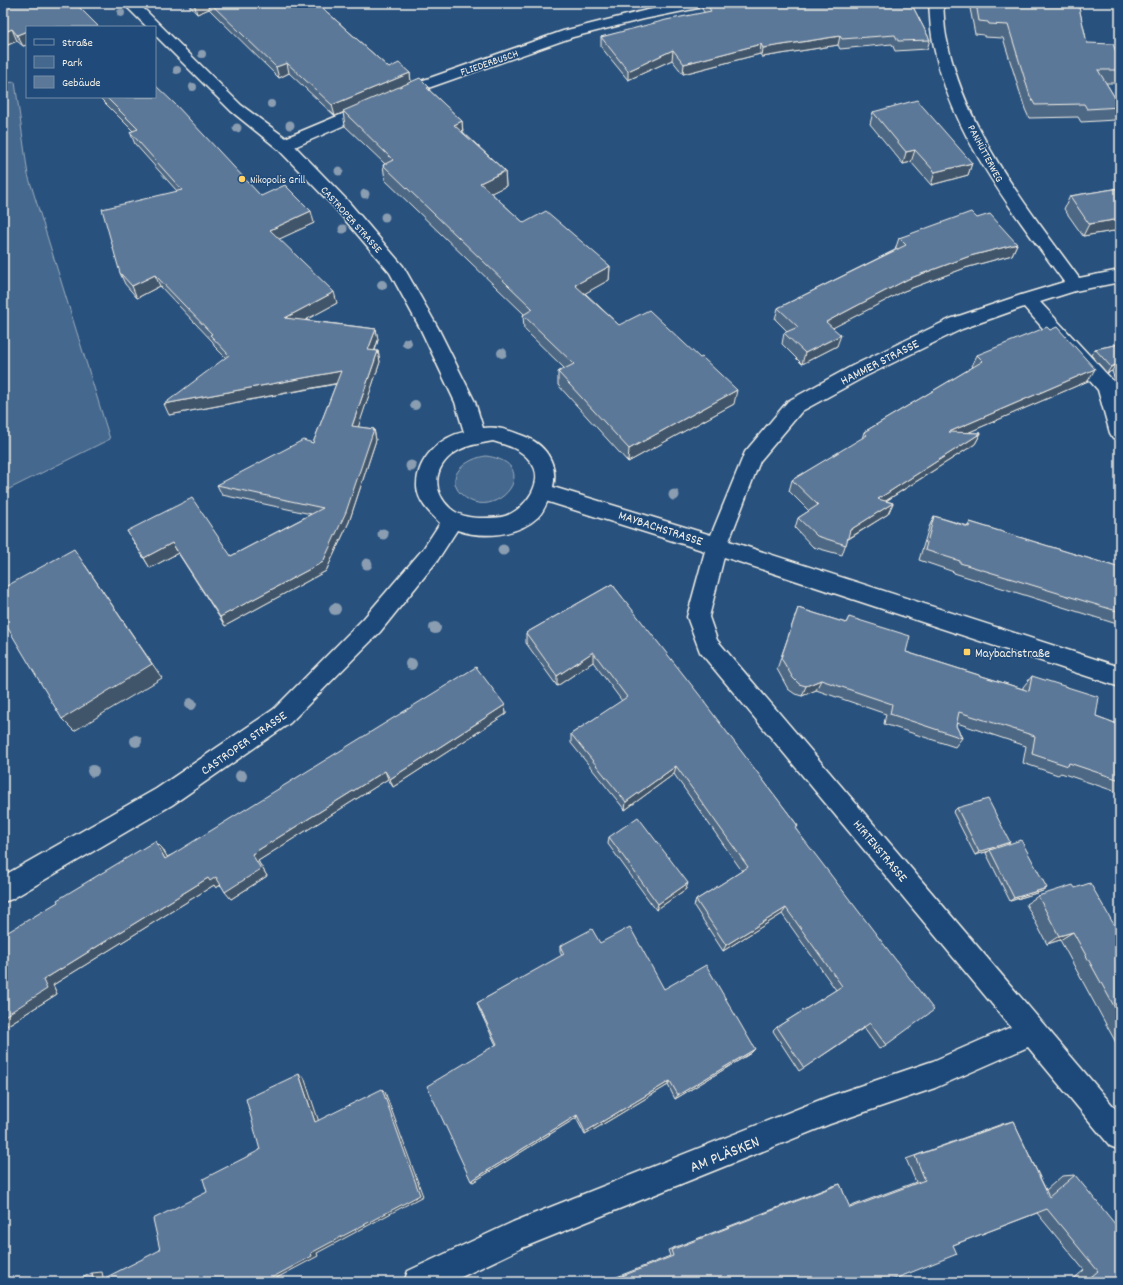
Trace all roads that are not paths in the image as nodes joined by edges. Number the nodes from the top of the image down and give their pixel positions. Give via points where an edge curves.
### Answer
1 (130, 3) edge
2 (702, 3) edge
3 (936, 3) edge
4 (154, 26) edge
5 (156, 28) edge
6 (284, 145) junction
7 (1120, 276) edge
8 (1075, 285) junction
9 (1027, 299) junction
10 (1120, 433) edge
11 (476, 435) junction
12 (543, 492) junction
13 (452, 521) junction
14 (717, 545) junction
15 (1120, 677) edge
16 (3, 890) edge
17 (1032, 1031) junction
18 (1120, 1136) edge
19 (419, 1282) edge

1 - 4 street, CASTROPER STRASSE
2 - 6 street, FLIEDERBUSCH via 643,15 560,37 426,84
3 - 8 street, PANHÜTTERWEG via 948,73 983,153 1008,194
5 - 6 street, CASTROPER STRASSE via 236,108
6 - 11 street, CASTROPER STRASSE via 341,204 397,270 465,402
7 - 8 street, HAMMER STRASSE
8 - 9 street, HAMMER STRASSE
9 - 10 street via 1107,387
9 - 14 street, HAMMER STRASSE via 928,336 795,406 752,458
11 - 12 street via 492,434 524,443 543,465 546,478
11 - 13 street via 459,439 445,448 434,459 428,472 426,486 430,499 439,511
12 - 13 street via 536,506 523,517 506,525 488,528 469,527
12 - 14 street, MAYBACHSTRASSE
13 - 16 street, CASTROPER STRASSE via 430,555 372,625 282,716 164,797
14 - 15 street, MAYBACHSTRASSE
14 - 17 street, HIRTENSTRASSE via 698,617 708,645
17 - 18 street, HIRTENSTRASSE
17 - 19 street, AM PLÄSKEN via 935,1074 830,1110 521,1234

